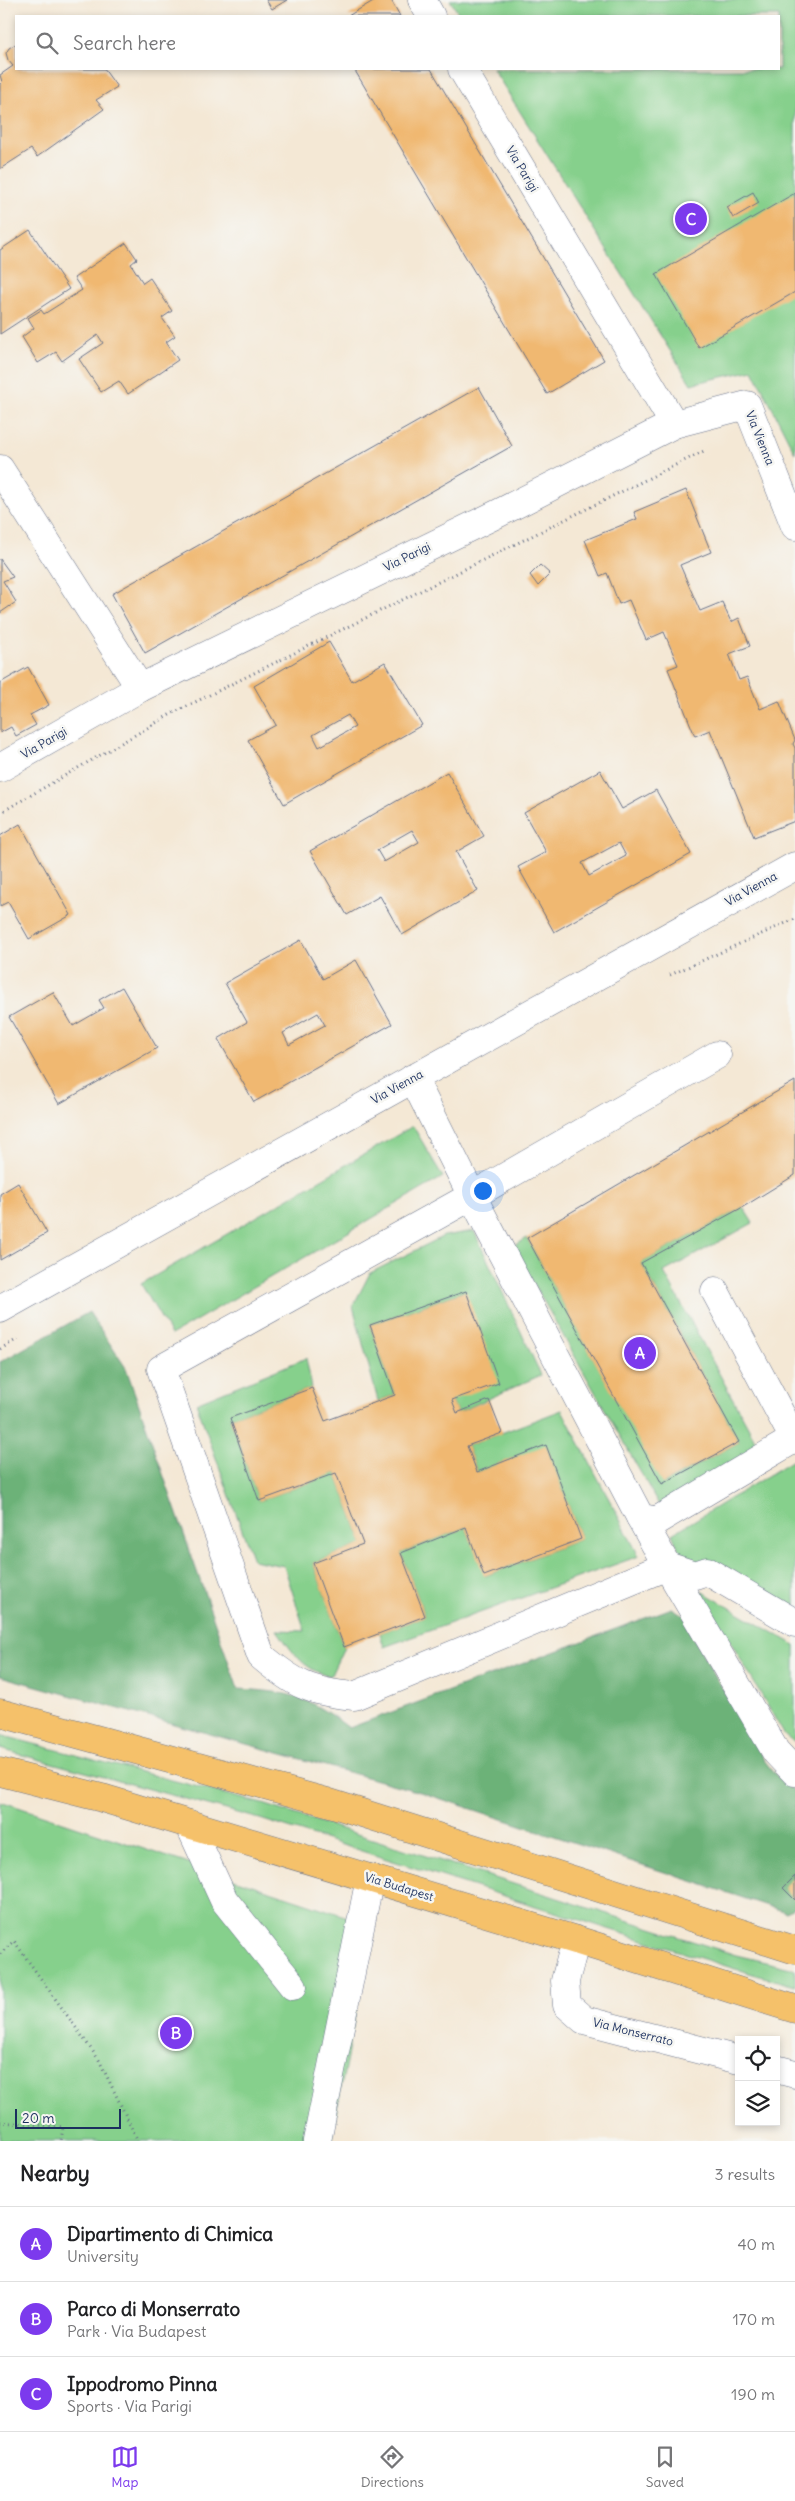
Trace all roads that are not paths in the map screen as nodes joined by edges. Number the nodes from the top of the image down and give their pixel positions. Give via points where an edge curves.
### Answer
1 (422, 0) edge
2 (430, 15) edge
3 (463, 70) edge
4 (747, 405) joint
5 (674, 424) junction
6 (0, 469) edge
7 (795, 526) edge
8 (140, 688) junction
9 (0, 768) edge
10 (795, 866) edge
11 (717, 1055) dead end
12 (413, 1078) junction
13 (472, 1196) junction
14 (715, 1291) dead end
15 (0, 1309) edge
16 (640, 1517) junction
17 (667, 1566) junction
18 (795, 1622) edge
19 (0, 1713) edge
20 (0, 1772) edge
21 (795, 1772) edge
22 (190, 1824) junction
23 (370, 1878) junction
24 (576, 1940) junction
25 (795, 1950) edge
26 (293, 1986) dead end
27 (795, 2009) edge
28 (735, 2059) edge
29 (780, 2070) edge
30 (795, 2074) edge
31 (317, 2141) edge

1 - 2 street
3 - 5 street, Via Parigi
4 - 5 street, Via Parigi
4 - 7 street, Via Vienna
5 - 8 street, Via Parigi
6 - 8 street
8 - 9 street, Via Parigi
10 - 12 street, Via Vienna
11 - 13 street
12 - 13 street
12 - 15 street, Via Vienna
13 - 16 street
13 - 17 street via 161,1369 261,1656 307,1688 354,1696
14 - 16 street via 794,1439 656,1521
16 - 17 street
17 - 18 street via 695,1576 707,1571
17 - 21 street via 776,1752
19 - 25 main road via 327,1802
20 - 22 main road, Via Budapest
22 - 23 main road, Via Budapest
22 - 26 street via 224,1900
23 - 24 main road, Via Budapest
23 - 31 street
24 - 27 main road, Via Budapest
24 - 28 street, Via Monserrato via 565,1981 566,1997 567,2004 584,2020
29 - 30 street

